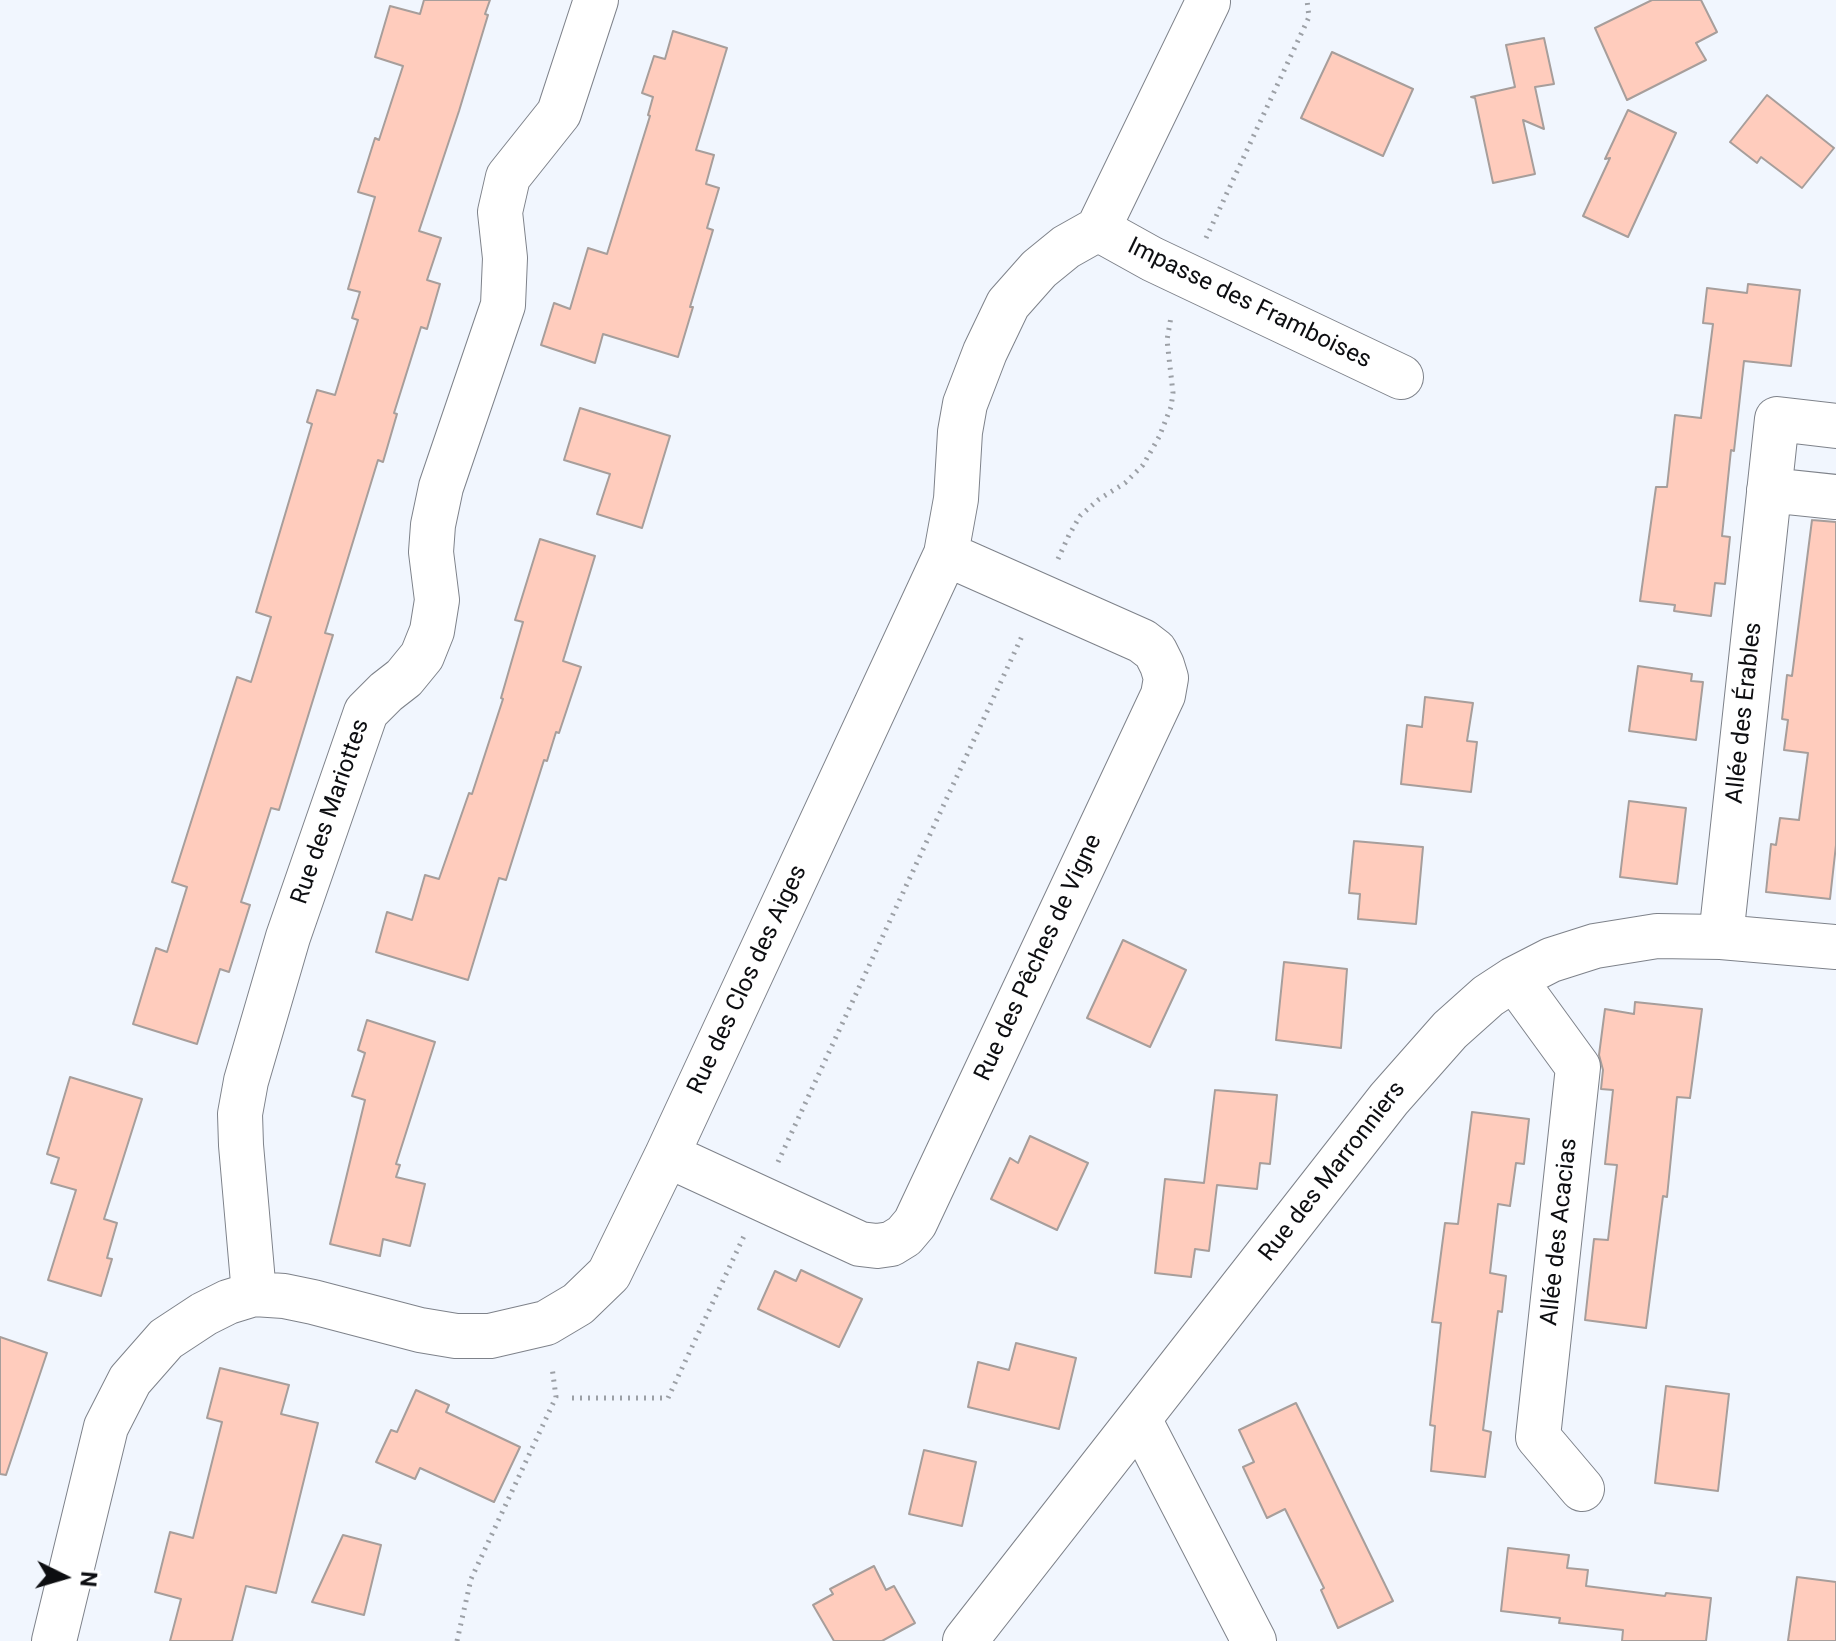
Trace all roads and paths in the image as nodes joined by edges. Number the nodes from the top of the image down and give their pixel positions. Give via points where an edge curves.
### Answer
1 (596, 0) edge
2 (1307, 0) edge
3 (1216, 1) edge
4 (1098, 229) junction
5 (1189, 276) junction
6 (1401, 377) dead end
7 (1836, 426) edge
8 (1769, 490) junction
9 (1836, 497) edge
10 (946, 554) junction
11 (1041, 595) junction
12 (1721, 937) junction
13 (1836, 947) edge
14 (1514, 979) junction
15 (667, 1155) junction
16 (761, 1198) junction
17 (254, 1294) junction
18 (546, 1323) junction
19 (572, 1398) dead end
20 (1139, 1419) junction
21 (1582, 1489) dead end
22 (54, 1641) edge
23 (457, 1641) edge
24 (965, 1641) edge
25 (1254, 1641) edge

1 - 17 street, Rue des Mariottes via 559,113 508,177 500,212 503,305 433,525 437,600 432,631 422,656 366,712 288,937 246,1081 240,1129
2 - 5 path via 1309,17
3 - 4 street
4 - 5 street, Impasse des Framboises
4 - 10 street, Rue des Clos des Aiges via 1039,269 1008,304 985,352 965,404
5 - 6 street, Impasse des Framboises
5 - 11 path via 1168,326 1173,393 1159,437 1125,483 1080,516
7 - 8 street, Allée des Érables via 1777,419
8 - 9 street
8 - 12 street, Allée des Érables
10 - 11 street, Rue des Pêches de Vigne
10 - 15 street, Rue des Clos des Aiges
11 - 16 path
11 - 16 street, Rue des Pêches de Vigne via 1155,651 1166,678 1163,695 915,1223 891,1244 860,1244
12 - 13 street, Rue des Marronniers
12 - 14 street, Rue des Marronniers via 1657,936 1595,946
14 - 20 street, Rue des Marronniers via 1450,1030 1389,1099
14 - 21 street, Allée des Acacias via 1578,1067 1538,1437
15 - 16 street, Rue des Pêches de Vigne
15 - 18 street, Rue des Clos des Aiges via 609,1274 578,1304
16 - 19 path via 668,1398
17 - 18 street, Rue des Clos des Aiges via 313,1302 456,1336 490,1336
17 - 22 street, Rue des Clos des Aiges via 204,1314 166,1339 130,1380 106,1427
18 - 23 path via 556,1397 471,1579
20 - 24 street, Rue des Marronniers
20 - 25 street

